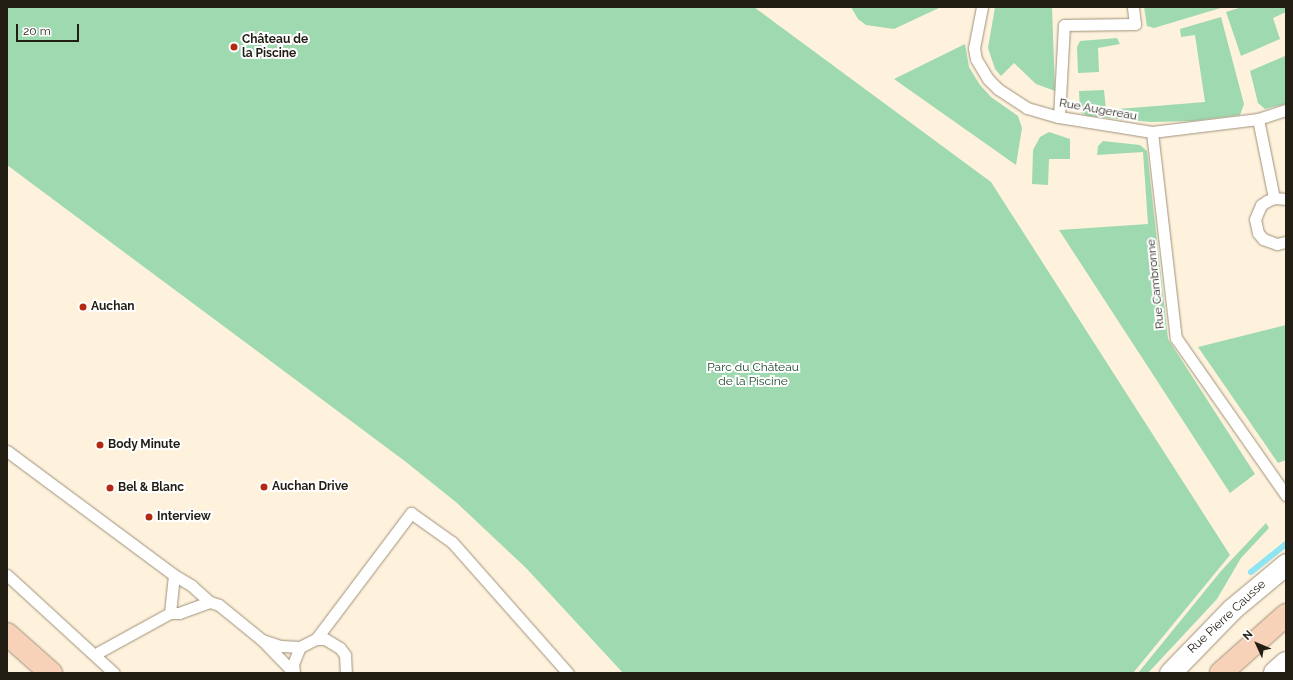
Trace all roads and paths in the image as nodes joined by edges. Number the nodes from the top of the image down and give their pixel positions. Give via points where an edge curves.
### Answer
1 (1133, 7) edge
2 (982, 8) edge
3 (1286, 110) edge
4 (1059, 117) junction
5 (1258, 119) junction
6 (1152, 132) junction
7 (1274, 198) junction
8 (1286, 199) edge
9 (1286, 242) edge
10 (7, 451) edge
11 (1286, 495) edge
12 (1286, 564) edge
13 (7, 575) edge
14 (174, 575) junction
15 (210, 602) junction
16 (170, 613) junction
17 (1286, 615) edge
18 (7, 634) edge
19 (316, 639) junction
20 (262, 640) junction
21 (300, 647) junction
22 (99, 652) dead end
23 (1286, 663) edge
24 (51, 673) edge
25 (114, 673) edge
26 (294, 673) edge
27 (347, 673) edge
28 (568, 673) edge
29 (1170, 673) edge
30 (1221, 673) edge
31 (1275, 673) edge

1 - 4 lane via 1135,24 1064,25
2 - 4 lane, Rue Augereau via 974,48 981,68 1008,96 1028,108
3 - 5 lane, Rue Augereau
4 - 6 lane, Rue Augereau
5 - 6 lane, Rue Augereau
5 - 7 lane
6 - 11 lane, Rue Cambronne via 1176,338
7 - 8 lane
7 - 9 lane via 1261,205 1255,226 1263,239 1270,243
10 - 14 lane
12 - 29 street, Rue Pierre Causse via 1232,609
13 - 25 lane
14 - 15 lane
14 - 16 lane
15 - 16 lane via 179,613
15 - 20 lane via 219,605
16 - 22 lane
17 - 30 main road
18 - 24 main road
19 - 21 lane
19 - 27 lane via 325,639 340,648 345,655
19 - 28 lane via 411,513 452,542
20 - 21 lane via 281,646
20 - 26 lane
21 - 26 lane via 293,664
23 - 31 street

